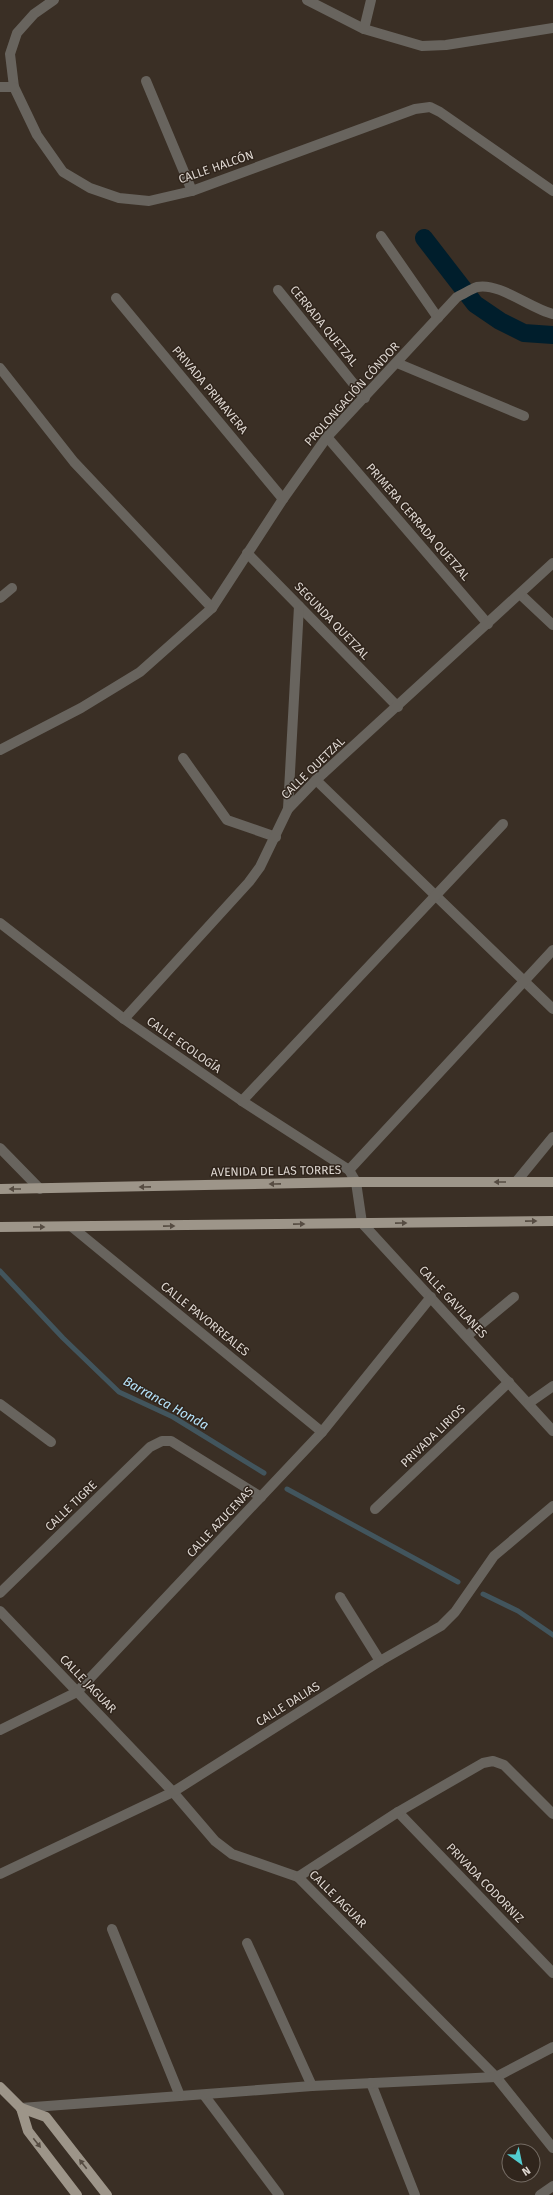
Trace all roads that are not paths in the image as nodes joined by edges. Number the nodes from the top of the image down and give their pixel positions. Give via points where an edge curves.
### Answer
1 (54, 0) edge
2 (307, 0) edge
3 (371, 0) edge
4 (553, 28) edge
5 (364, 29) junction
6 (146, 81) dead end
7 (0, 87) edge
8 (14, 87) junction
9 (192, 191) junction
10 (553, 191) edge
11 (382, 236) dead end
12 (278, 290) dead end
13 (116, 298) dead end
14 (553, 314) edge
15 (438, 318) junction
16 (397, 362) junction
17 (0, 368) edge
18 (365, 398) junction
19 (524, 416) dead end
20 (328, 437) junction
21 (283, 499) junction
22 (247, 554) junction
23 (553, 563) edge
24 (12, 588) dead end
25 (520, 594) junction
26 (0, 598) edge
27 (299, 606) junction
28 (212, 608) junction
29 (488, 624) junction
30 (553, 624) edge
31 (398, 707) junction
32 (0, 750) edge
33 (183, 758) dead end
34 (316, 780) junction
35 (288, 809) junction
36 (503, 824) dead end
37 (276, 837) junction
38 (437, 896) junction
39 (0, 923) edge
40 (553, 950) edge
41 (524, 980) junction
42 (553, 1009) edge
43 (124, 1019) junction
44 (242, 1100) junction
45 (553, 1137) edge
46 (0, 1148) edge
47 (349, 1170) junction
48 (356, 1182) junction
49 (516, 1182) junction
50 (553, 1182) edge
51 (0, 1189) edge
52 (40, 1189) junction
53 (553, 1221) edge
54 (362, 1223) junction
55 (0, 1227) edge
56 (72, 1227) junction
57 (431, 1297) junction
58 (514, 1297) dead end
59 (467, 1336) junction
60 (509, 1382) junction
61 (553, 1386) edge
62 (529, 1403) junction
63 (0, 1404) edge
64 (553, 1430) edge
65 (322, 1432) junction
66 (51, 1442) dead end
67 (260, 1497) junction
68 (553, 1506) edge
69 (375, 1509) dead end
70 (0, 1593) edge
71 (340, 1597) dead end
72 (0, 1612) edge
73 (380, 1661) junction
74 (77, 1692) junction
75 (0, 1730) edge
76 (173, 1792) junction
77 (398, 1812) junction
78 (553, 1814) edge
79 (0, 1874) edge
80 (298, 1877) junction
81 (112, 1929) dead end
82 (247, 1943) dead end
83 (553, 1973) edge
84 (553, 2047) edge
85 (496, 2077) junction
86 (372, 2083) junction
87 (312, 2086) junction
88 (0, 2087) edge
89 (204, 2095) junction
90 (180, 2096) junction
91 (21, 2108) junction
92 (553, 2148) edge
93 (553, 2186) edge
94 (78, 2195) edge
95 (107, 2195) edge
96 (279, 2195) edge
97 (415, 2195) edge
98 (540, 2195) edge

1 - 8 street, CALLE HALCÓN via 34,14 17,33 10,54
2 - 5 street
3 - 5 street
4 - 5 street via 446,45 422,46
6 - 9 street
7 - 8 street
8 - 9 street, CALLE HALCÓN via 36,135 63,172 90,188 119,198 148,201
9 - 10 street, CALLE HALCÓN via 415,109 430,107
11 - 15 street
12 - 18 street, CERRADA QUETZAL
13 - 21 street, PRIVADA PRIMAVERA
14 - 15 street, PROLONGACIÓN CÓNDOR via 543,312 496,288 478,287 457,297
15 - 16 street, PROLONGACIÓN CÓNDOR
16 - 18 street, PROLONGACIÓN CÓNDOR
16 - 19 street
17 - 28 street via 74,462
18 - 20 street, PROLONGACIÓN CÓNDOR
20 - 21 street, PROLONGACIÓN CÓNDOR
20 - 29 street, PRIMERA CERRADA QUETZAL
21 - 22 street, PROLONGACIÓN CÓNDOR
22 - 27 street, SEGUNDA QUETZAL
22 - 28 street, PROLONGACIÓN CÓNDOR
23 - 25 street, CALLE QUETZAL
24 - 26 street
25 - 29 street, CALLE QUETZAL
25 - 30 street
27 - 31 street, SEGUNDA QUETZAL
27 - 35 street
28 - 32 street, PROLONGACIÓN CÓNDOR via 140,672 81,708
29 - 31 street, CALLE QUETZAL
31 - 34 street, CALLE QUETZAL
33 - 37 street via 227,820
34 - 35 street, CALLE QUETZAL
34 - 38 street
35 - 37 street, CALLE QUETZAL
36 - 38 street
37 - 43 street, CALLE QUETZAL via 249,882
38 - 41 street
38 - 44 street
39 - 43 street, CALLE ECOLOGÍA
40 - 41 street
41 - 42 street
41 - 47 street
43 - 44 street, CALLE ECOLOGÍA
44 - 47 street, CALLE ECOLOGÍA
45 - 49 street
46 - 52 street
47 - 48 street, CALLE ECOLOGÍA
49 -> 48 main road, AVENIDA DE LAS TORRES
48 -> 52 main road, AVENIDA DE LAS TORRES
48 - 54 street
49 - 50 main road, AVENIDA DE LAS TORRES
52 -> 51 main road, AVENIDA DE LAS TORRES
54 -> 53 main road
56 -> 54 main road
54 - 57 street, CALLE GAVILANES
55 -> 56 main road
56 - 65 street, CALLE PAVORREALES
57 - 59 street, CALLE GAVILANES
57 - 65 street, CALLE AZUCENAS
58 - 59 street
59 - 60 street, CALLE GAVILANES
60 - 62 street, CALLE GAVILANES
60 - 69 street, PRIVADA LIRIOS
61 - 62 street
62 - 64 street, CALLE GAVILANES
63 - 66 street
65 - 67 street, CALLE AZUCENAS
67 - 70 street, CALLE TIGRE via 171,1441 162,1441 150,1447
67 - 74 street, CALLE AZUCENAS
68 - 73 street, CALLE DALIAS via 494,1556 455,1612 441,1626
71 - 73 street
72 - 74 street, CALLE JAGUAR
73 - 76 street, CALLE DALIAS
74 - 75 street, CALLE AZUCENAS
74 - 76 street, CALLE JAGUAR
76 - 79 street, CALLE DALIAS
76 - 80 street, CALLE JAGUAR via 215,1841 232,1854
77 - 78 street via 483,1763 493,1761 504,1765
77 - 80 street
77 - 83 street, PRIVADA CODORNIZ
80 - 85 street, CALLE JAGUAR
81 - 90 street
82 - 87 street
84 - 85 street
85 - 86 street
85 - 92 street, CALLE JAGUAR
86 - 87 street
86 - 97 street
87 - 89 street
88 - 91 main road
89 - 90 street
89 - 96 street
90 - 91 street
91 -> 94 main road via 28,2131
95 -> 91 main road via 46,2117
93 - 98 street

